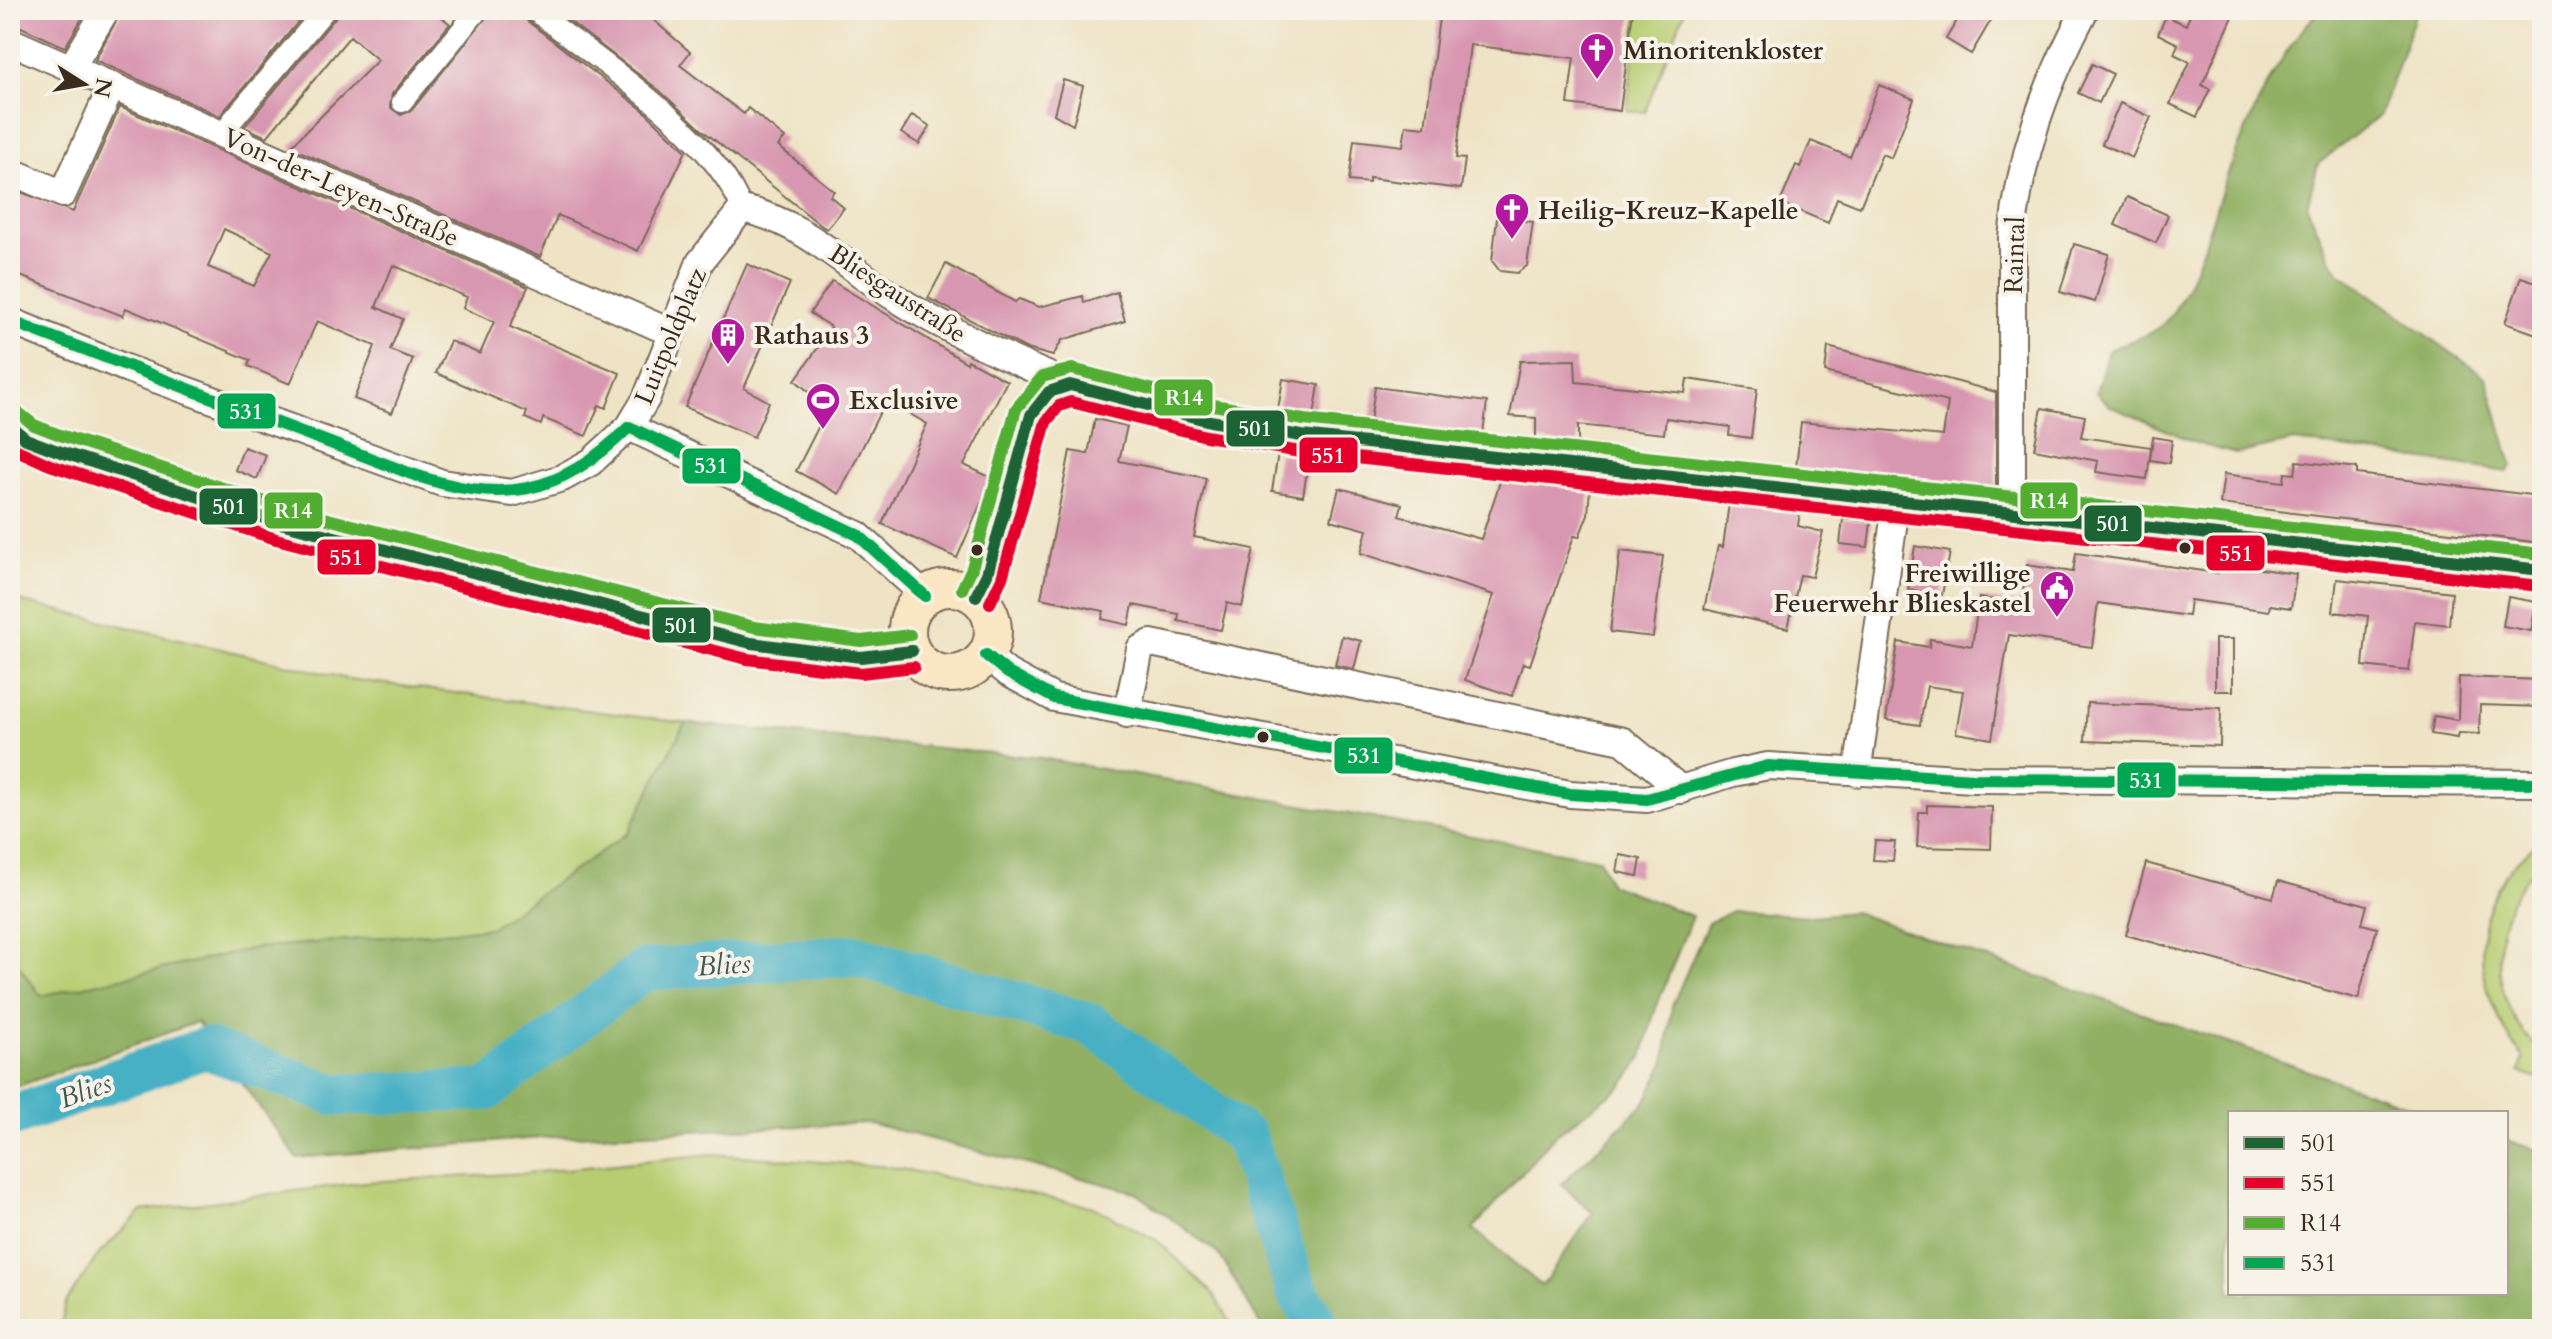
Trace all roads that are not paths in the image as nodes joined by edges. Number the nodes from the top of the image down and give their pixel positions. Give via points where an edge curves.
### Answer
1 (106, 10) edge
2 (325, 10) edge
3 (478, 10) edge
4 (534, 10) edge
5 (2085, 10) edge
6 (10, 41) edge
7 (71, 68) junction
8 (112, 86) junction
9 (402, 102) dead end
10 (228, 129) junction
11 (10, 171) edge
12 (742, 209) junction
13 (10, 321) edge
14 (672, 333) junction
15 (1060, 387) junction
16 (1097, 392) junction
17 (629, 427) junction
18 (15, 433) edge
19 (1024, 444) junction
20 (1897, 500) junction
21 (2012, 513) junction
22 (2542, 570) edge
23 (925, 596) junction
24 (976, 596) junction
25 (912, 651) junction
26 (986, 655) junction
27 (1127, 714) junction
28 (1857, 773) junction
29 (2542, 783) edge
30 (1682, 790) junction

1 - 7 street
2 - 10 street
3 - 9 street
4 - 12 street via 695,137 734,187
5 - 21 street, Raintal via 2036,114 2016,194
6 - 7 street, Von-der-Leyen-Straße
7 - 8 street, Von-der-Leyen-Straße
8 - 10 street, Von-der-Leyen-Straße
8 - 11 street via 63,194
10 - 14 street, Von-der-Leyen-Straße
12 - 14 street, Luitpoldplatz via 700,262
12 - 15 street, Bliesgaustraße via 804,231 922,314 1047,375
13 - 17 street, Luitpoldplatz via 291,429 472,490 512,493 562,478 591,462
14 - 17 street, Luitpoldplatz
15 - 16 main road, Bliesgaustraße
15 - 19 main road via 1038,402
16 - 19 main road via 1059,410
16 - 20 main road, Bliesgaustraße via 1210,421 1302,436
17 - 23 street via 858,535
18 - 25 main road via 280,523 751,643 861,657
19 - 24 main road
20 - 21 main road, Bliesgaustraße
20 - 28 street
21 - 22 main road, Bliesgaustraße
23 - 24 main road via 950,588
23 - 25 main road via 907,628
24 - 26 main road via 991,617
25 - 26 main road via 933,671 948,674 962,673
26 - 27 street via 1054,698
27 - 30 street via 1570,794 1647,799
27 - 30 street via 1140,649 1151,643 1623,741
28 - 29 street via 1973,779
28 - 30 street via 1768,766

